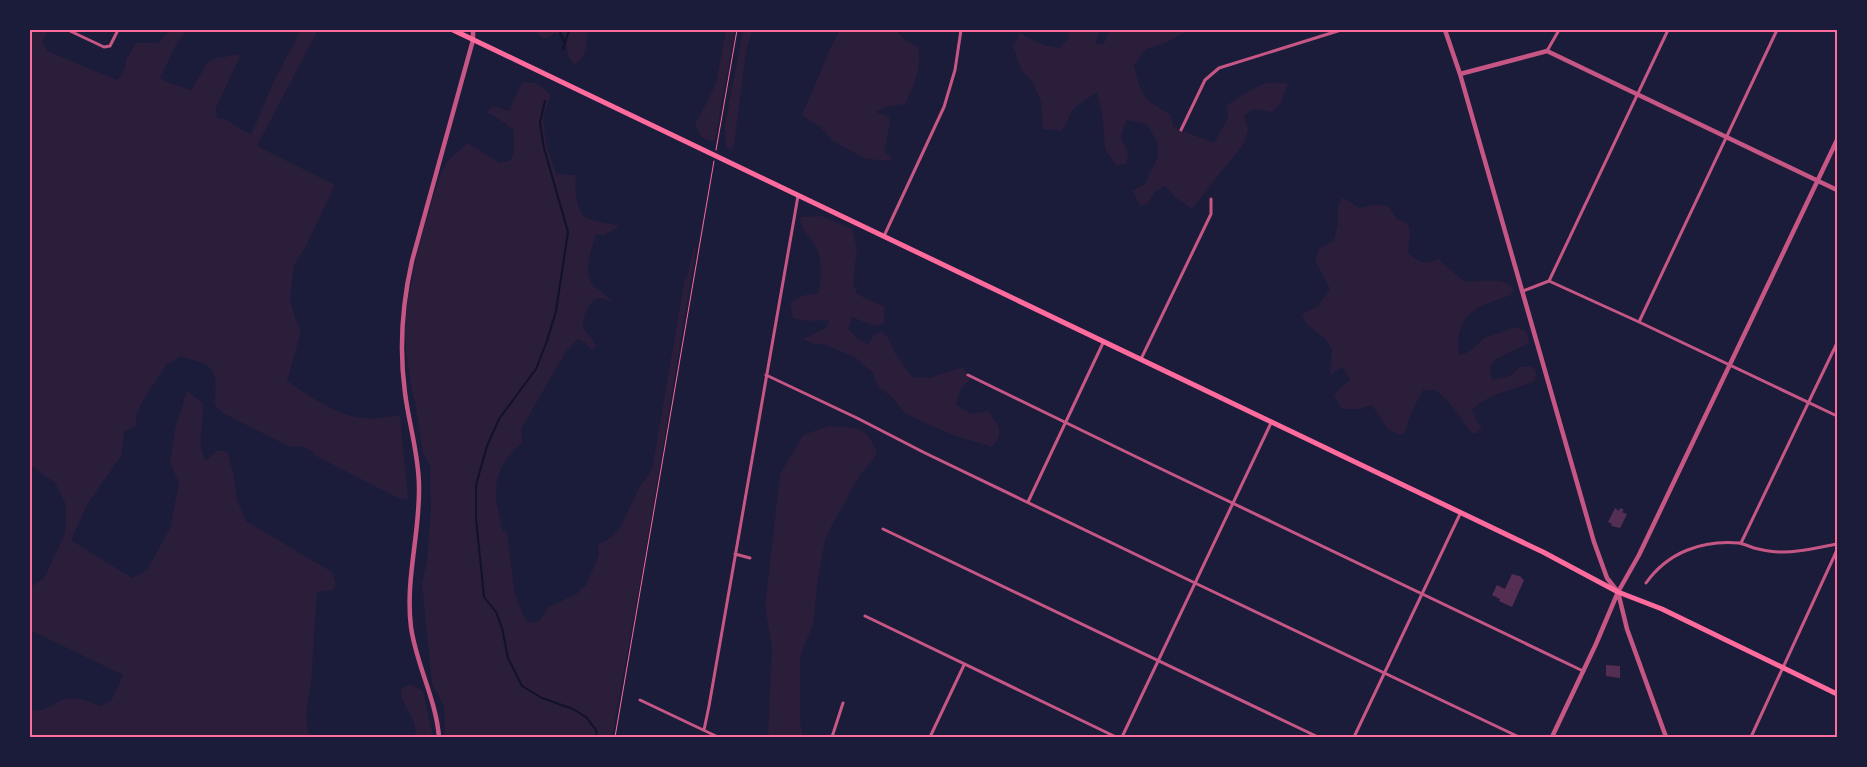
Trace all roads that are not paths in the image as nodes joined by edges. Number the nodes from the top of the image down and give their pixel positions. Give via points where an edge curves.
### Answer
1 (68, 30) edge
2 (118, 30) edge
3 (453, 30) edge
4 (473, 30) edge
5 (961, 30) edge
6 (1341, 30) edge
7 (1446, 30) edge
8 (1559, 30) edge
9 (1668, 30) edge
10 (1777, 30) edge
11 (473, 40) junction
12 (1547, 51) junction
13 (1460, 74) junction
14 (1637, 95) junction
15 (1181, 130) dead end
16 (1726, 137) junction
17 (1837, 140) edge
18 (1818, 181) junction
19 (1837, 190) edge
20 (798, 196) junction
21 (1211, 199) dead end
22 (884, 236) junction
23 (1549, 281) junction
24 (1523, 291) junction
25 (1639, 322) junction
26 (1103, 342) junction
27 (1837, 343) edge
28 (1141, 360) junction
29 (1730, 365) junction
30 (766, 375) junction
31 (968, 375) dead end
32 (1809, 402) junction
33 (1837, 416) edge
34 (1066, 423) junction
35 (1271, 423) junction
36 (1028, 502) junction
37 (1233, 504) junction
38 (1460, 514) junction
39 (883, 529) dead end
40 (1741, 543) junction
41 (1837, 544) edge
42 (1837, 550) edge
43 (735, 554) junction
44 (750, 558) dead end
45 (1195, 583) junction
46 (1646, 583) dead end
47 (1618, 592) junction
48 (1422, 594) junction
49 (865, 616) dead end
50 (1158, 661) junction
51 (964, 665) junction
52 (1784, 668) junction
53 (1584, 671) junction
54 (1385, 672) junction
55 (1837, 694) edge
56 (640, 700) dead end
57 (843, 703) dead end
58 (704, 730) junction
59 (438, 737) edge
60 (718, 737) edge
61 (832, 737) edge
62 (930, 737) edge
63 (1116, 737) edge
64 (1122, 737) edge
65 (1318, 737) edge
66 (1354, 737) edge
67 (1519, 737) edge
68 (1552, 737) edge
69 (1666, 737) edge
70 (1751, 737) edge

1 - 2 street via 104,47 110,46
3 - 11 main road
4 - 11 street
5 - 22 street via 955,70 944,107
6 - 15 street via 1219,68 1205,80
7 - 13 street
8 - 12 street
9 - 14 street
10 - 16 street
11 - 20 main road
11 - 59 street via 413,256 405,294 402,335 405,394 417,457 419,488 410,617
12 - 13 street
12 - 14 street
13 - 24 street
14 - 16 street
14 - 23 street
16 - 18 street
16 - 25 street
17 - 18 street
18 - 19 street
18 - 29 street
20 - 22 main road
20 - 30 street
21 - 28 street via 1210,214
22 - 26 main road
23 - 24 street
23 - 25 street
24 - 47 street via 1594,542 1607,578
25 - 29 street
26 - 28 main road
26 - 34 street
27 - 32 street
28 - 35 main road
29 - 32 street
29 - 47 street
30 - 36 street
30 - 43 street
31 - 34 street
32 - 33 street
32 - 40 street
34 - 36 street
34 - 37 street
35 - 37 street
35 - 38 main road
36 - 45 street
37 - 45 street
37 - 48 street
38 - 47 main road via 1578,569
38 - 48 street
39 - 50 street
40 - 41 street via 1781,552
40 - 46 street via 1708,544 1688,549 1668,561
42 - 52 street
43 - 44 street
43 - 58 street
45 - 50 street
45 - 54 street
47 - 52 main road via 1662,609
47 - 53 street
47 - 69 street via 1627,630
48 - 53 street
48 - 54 street
49 - 51 street
50 - 64 street
50 - 65 street
51 - 62 street
51 - 63 street
52 - 55 main road
52 - 70 street
53 - 68 street
54 - 66 street
54 - 67 street
56 - 58 street
57 - 61 street
58 - 60 street

